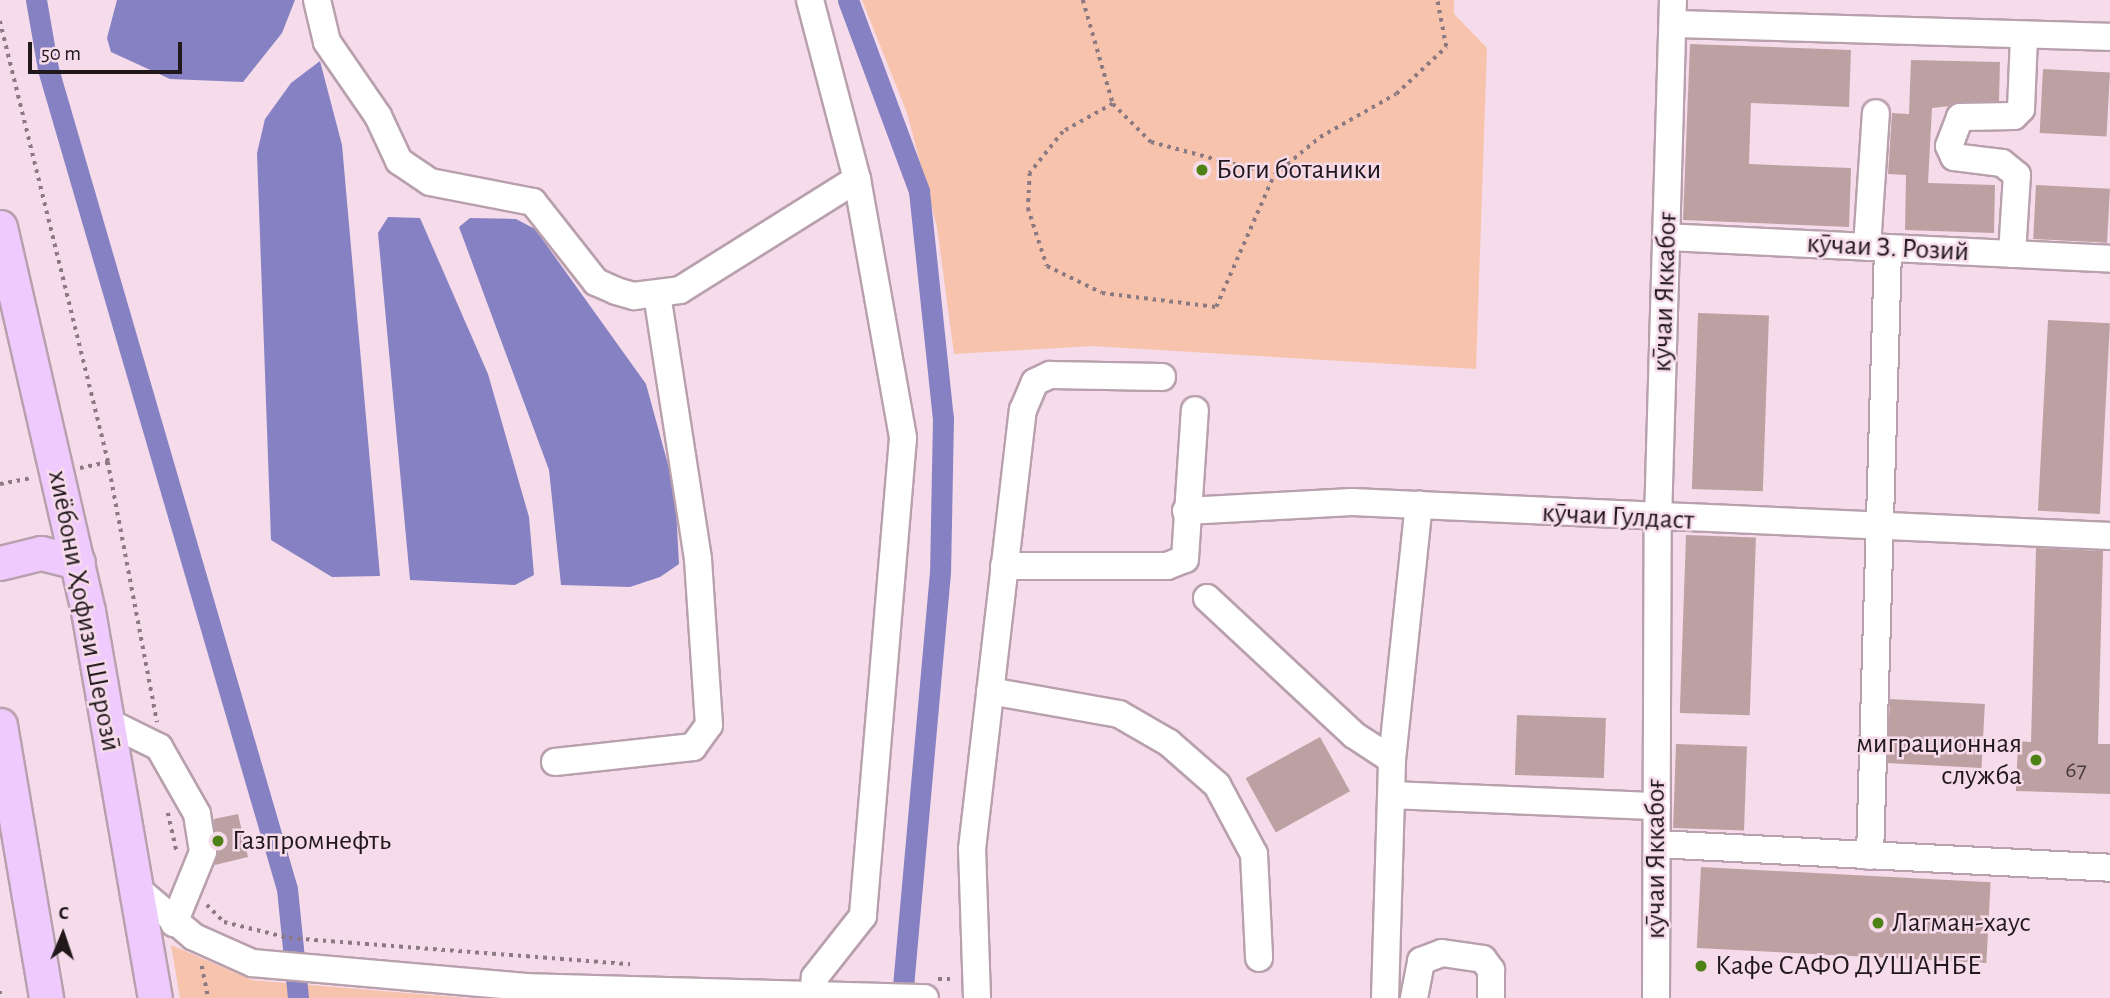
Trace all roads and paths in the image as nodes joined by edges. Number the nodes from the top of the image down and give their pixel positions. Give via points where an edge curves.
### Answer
1 (317, 0) edge
2 (810, 0) edge
3 (1083, 0) edge
4 (1437, 0) edge
5 (1673, 12) edge
6 (0, 20) edge
7 (2024, 36) junction
8 (2110, 37) edge
9 (1113, 104) junction
10 (1876, 113) dead end
11 (1274, 175) junction
12 (857, 179) junction
13 (0, 227) edge
14 (1667, 237) junction
15 (1877, 247) junction
16 (2011, 254) junction
17 (2110, 259) edge
18 (657, 295) junction
19 (1162, 377) dead end
20 (1195, 410) dead end
21 (108, 462) junction
22 (78, 468) dead end
23 (37, 477) dead end
24 (0, 484) edge
25 (1419, 504) junction
26 (1186, 511) junction
27 (1658, 520) junction
28 (1883, 530) junction
29 (2110, 536) edge
30 (78, 562) junction
31 (0, 563) edge
32 (1004, 566) junction
33 (1207, 598) dead end
34 (990, 691) junction
35 (108, 722) junction
36 (0, 725) edge
37 (159, 747) junction
38 (1392, 760) junction
39 (555, 762) dead end
40 (1392, 795) junction
41 (165, 803) dead end
42 (1657, 806) junction
43 (1657, 844) junction
44 (1870, 856) junction
45 (2110, 868) edge
46 (192, 883) junction
47 (135, 887) junction
48 (174, 923) junction
49 (1259, 958) dead end
50 (202, 962) dead end
51 (637, 965) dead end
52 (0, 991) edge
53 (528, 992) edge
54 (822, 996) junction
55 (1, 998) edge
56 (46, 998) edge
57 (155, 998) edge
58 (208, 998) edge
59 (925, 998) edge
60 (977, 998) edge
61 (1385, 998) edge
62 (1414, 998) edge
63 (1491, 998) edge
64 (1656, 998) edge

1 - 18 street via 327,42 414,175 533,202 596,282 634,296
2 - 12 street
3 - 9 path
4 - 11 path via 1446,47 1396,94 1320,137
5 - 7 street, кӯчаи Яккабоғ
5 - 14 street, кӯчаи Яккабоғ
6 - 21 path
7 - 8 street, кӯчаи Яккабоғ
7 - 16 street via 2021,110 2014,116 1960,117 1949,146 1954,157 2002,163 2017,175
9 - 11 path via 1151,142
9 - 11 path via 1063,132 1030,173 1028,208 1047,266 1102,293 1216,306
10 - 15 street
12 - 18 street via 701,279
12 - 54 street via 903,438 863,916 815,977
13 - 30 main road, хиёбони Ҳофизи Шерозӣ
14 - 15 street, кӯчаи З. Розий
14 - 27 street, кӯчаи Яккабоғ
15 - 16 street, кӯчаи З. Розий
15 - 28 street
16 - 17 street, кӯчаи З. Розий
18 - 39 street via 698,559 709,726 706,738 693,747
19 - 32 street via 1050,375 1035,382 1023,410
20 - 26 street
21 - 22 path
21 - 37 path
23 - 24 path
25 - 26 street, кӯчаи Гулдаст
25 - 27 street, кӯчаи Гулдаст
25 - 38 street
26 - 32 street via 1185,559 1167,566
27 - 28 street, кӯчаи Гулдаст
27 - 42 street, кӯчаи Яккабоғ
28 - 29 street, кӯчаи Гулдаст
28 - 44 street
30 - 31 main road via 41,553
30 - 35 main road, хиёбони Ҳофизи Шерозӣ
32 - 34 street
33 - 38 street via 1354,735
34 - 49 street via 1119,713 1168,743 1217,785 1254,854
34 - 60 street via 971,849
35 - 37 street
35 - 47 main road, хиёбони Ҳофизи Шерозӣ
36 - 56 main road
37 - 46 street via 201,828 203,852
38 - 40 street
40 - 42 street
40 - 61 street
41 - 46 path via 177,855
42 - 43 street, кӯчаи Яккабоғ
43 - 44 street
43 - 64 street, кӯчаи Яккабоғ
44 - 45 street
46 - 48 street
46 - 51 path via 224,922 289,938
47 - 48 street
47 - 57 main road, хиёбони Ҳофизи Шерозӣ
48 - 53 street via 222,954 253,963
50 - 58 path
52 - 55 path
53 - 54 street
54 - 59 street
62 - 63 street via 1421,961 1442,953 1483,959 1491,970

